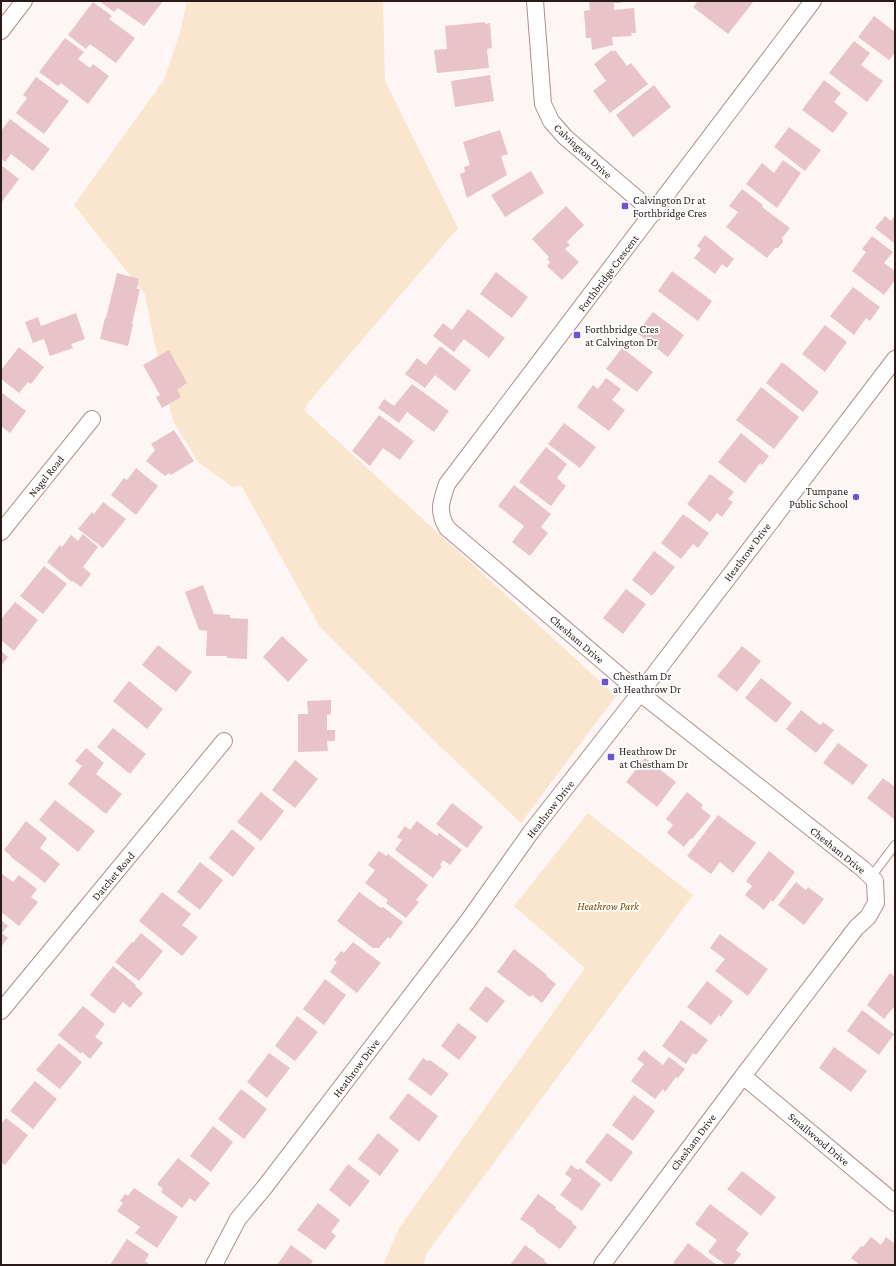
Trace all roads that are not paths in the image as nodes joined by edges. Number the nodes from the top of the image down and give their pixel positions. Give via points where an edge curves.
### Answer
1 (24, 1) edge
2 (535, 1) edge
3 (813, 1) edge
4 (1, 31) edge
5 (654, 213) junction
6 (895, 359) edge
7 (92, 419) dead end
8 (440, 511) joint
9 (1, 532) edge
10 (640, 693) junction
11 (224, 741) dead end
12 (895, 845) edge
13 (871, 877) junction
14 (1, 1011) edge
15 (743, 1076) junction
16 (895, 1202) edge
17 (214, 1265) edge
18 (602, 1265) edge

1 - 4 street
2 - 5 street, Calvington Drive via 543,104 551,121 565,137
3 - 5 street, Forthbridge Crescent
5 - 8 street, Forthbridge Crescent via 447,484
6 - 10 street, Heathrow Drive
7 - 9 street, Nagel Road
8 - 10 street, Chesham Drive via 447,528
10 - 13 street, Chesham Drive via 863,868
10 - 17 street, Heathrow Drive via 238,1219
11 - 14 street, Datchet Road
12 - 13 lane
13 - 15 street, Chesham Drive via 875,881 876,903 868,917 856,928
15 - 16 street, Smallwood Drive
15 - 18 street, Chesham Drive

